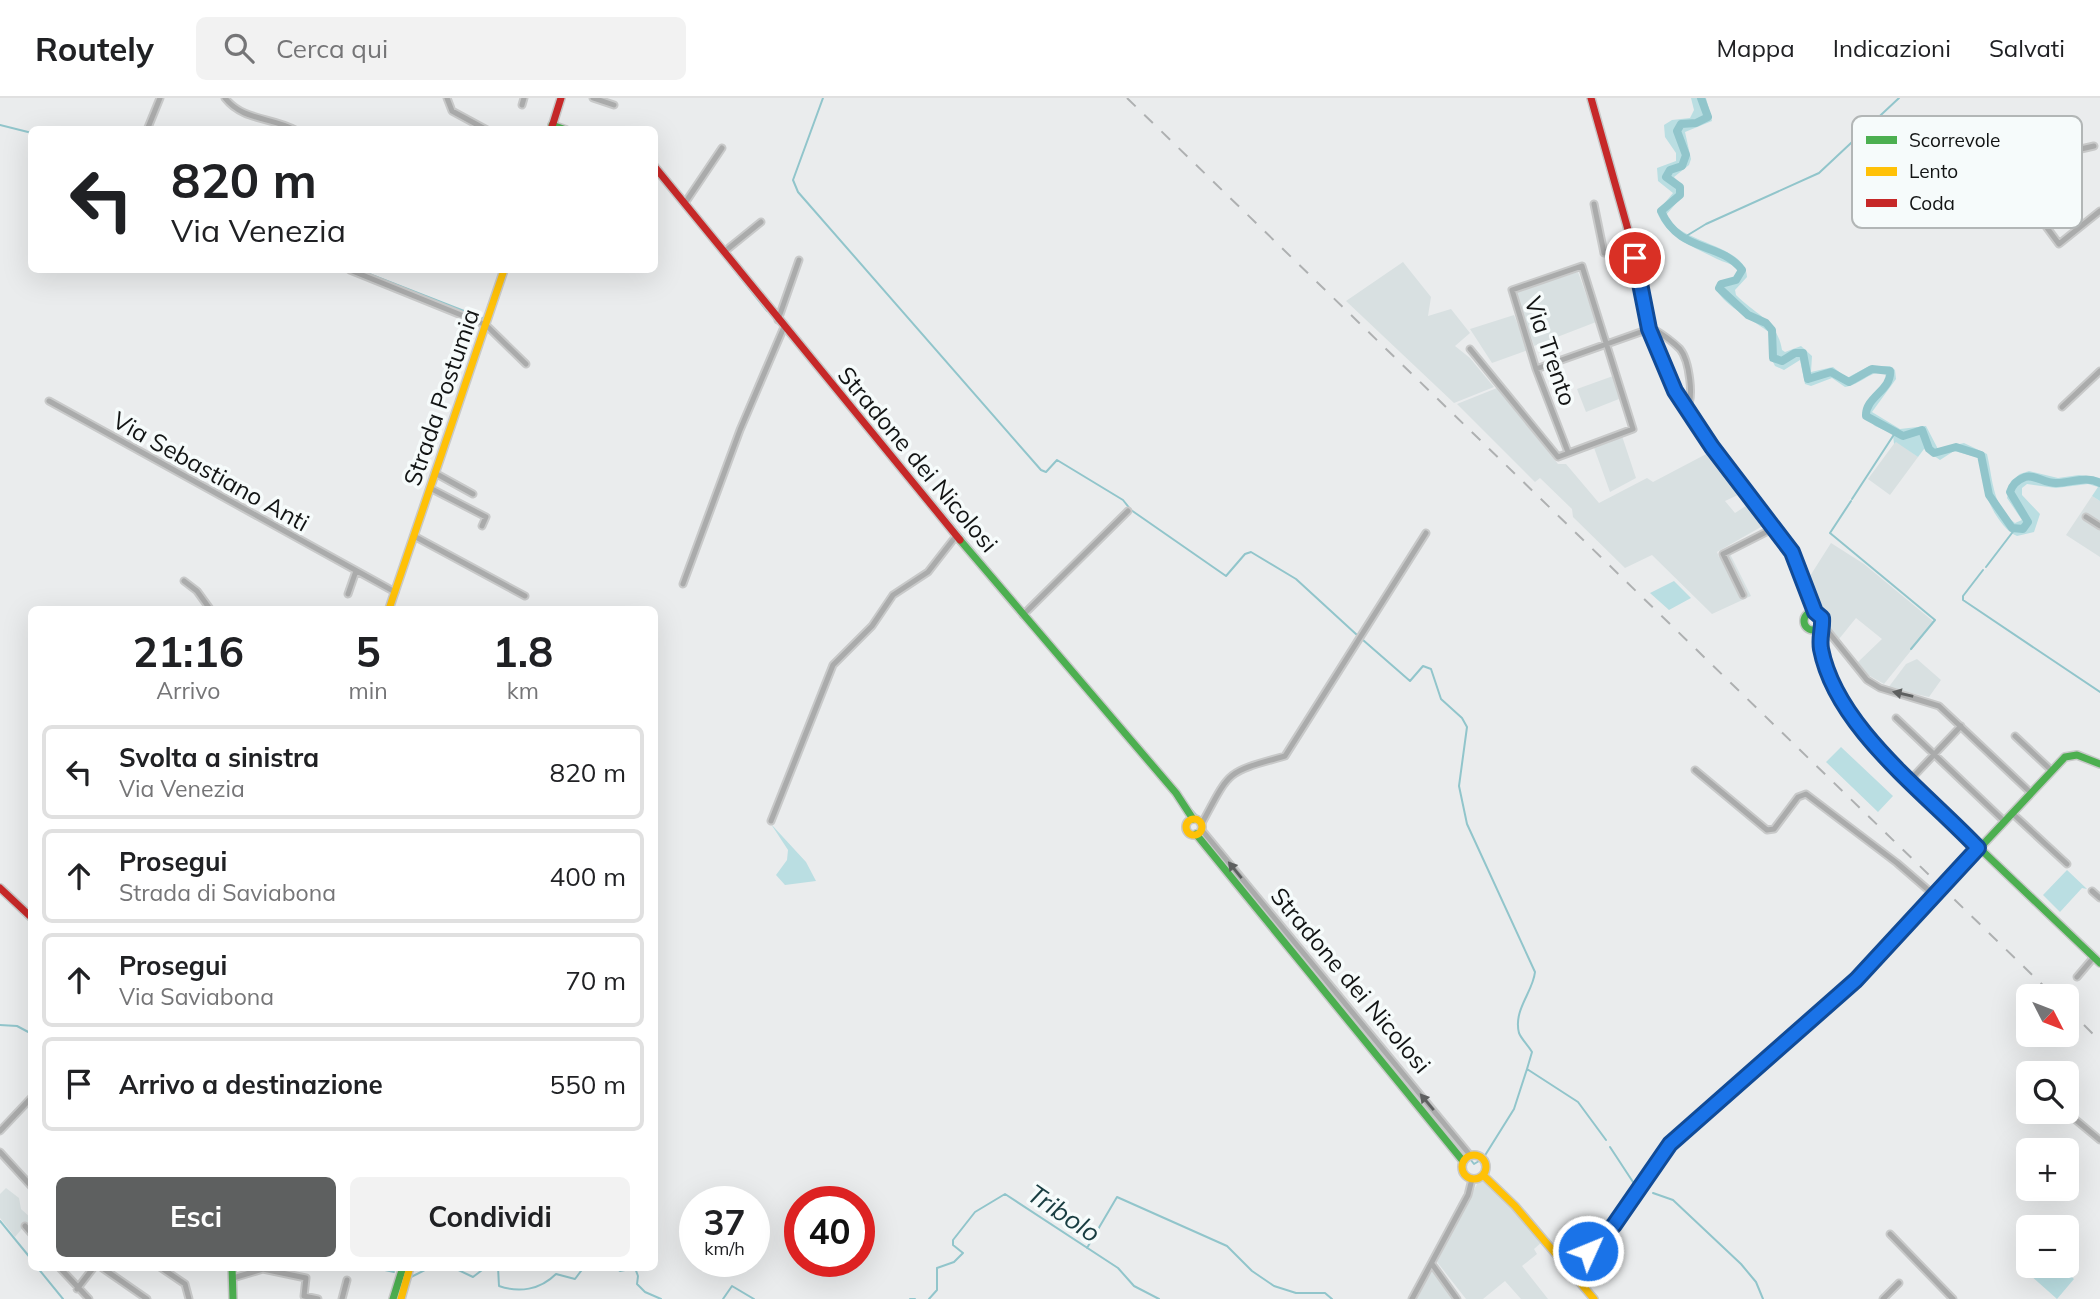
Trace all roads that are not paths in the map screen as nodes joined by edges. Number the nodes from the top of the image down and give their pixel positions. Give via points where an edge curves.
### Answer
1 (160, 98) edge
2 (225, 98) edge
3 (447, 98) edge
4 (561, 98) edge
5 (593, 98) edge
6 (1591, 98) edge
7 (614, 105) dead end
8 (149, 126) edge
9 (288, 126) edge
10 (480, 126) edge
11 (552, 126) edge
12 (2097, 144) edge
13 (722, 148) dead end
14 (2087, 152) dead end
15 (658, 171) edge
16 (685, 204) junction
17 (1594, 204) dead end
18 (2100, 211) edge
19 (761, 222) dead end
20 (2082, 225) edge
21 (2047, 228) edge
22 (2079, 228) edge
23 (1632, 244) junction
24 (723, 252) junction
25 (799, 260) dead end
26 (358, 273) edge
27 (503, 273) edge
28 (778, 320) junction
29 (486, 325) junction
30 (784, 327) junction
31 (1649, 329) junction
32 (1605, 345) junction
33 (1470, 349) dead end
34 (526, 364) dead end
35 (1536, 369) junction
36 (2100, 371) edge
37 (49, 401) dead end
38 (2062, 407) dead end
39 (1686, 410) junction
40 (1568, 452) junction
41 (435, 472) junction
42 (430, 488) junction
43 (473, 494) dead end
44 (1128, 511) dead end
45 (2086, 517) dead end
46 (482, 526) dead end
47 (2100, 526) edge
48 (1774, 528) junction
49 (1426, 533) dead end
50 (414, 536) junction
51 (956, 536) junction
52 (356, 571) junction
53 (184, 581) dead end
54 (683, 584) dead end
55 (1806, 586) junction
56 (395, 592) junction
57 (348, 594) dead end
58 (1743, 595) dead end
59 (525, 596) dead end
60 (208, 606) edge
61 (390, 606) edge
62 (1815, 612) junction
63 (1023, 615) junction
64 (1806, 616) junction
65 (1821, 626) junction
66 (1809, 629) junction
67 (1821, 649) junction
68 (1896, 718) dead end
69 (1961, 726) junction
70 (2015, 736) dead end
71 (1934, 754) junction
72 (2100, 764) edge
73 (1695, 770) dead end
74 (2052, 771) junction
75 (1911, 779) junction
76 (2031, 793) junction
77 (2011, 813) junction
78 (1193, 819) junction
79 (771, 821) dead end
80 (2004, 821) junction
81 (1199, 830) junction
82 (1978, 848) junction
83 (2067, 864) dead end
84 (0, 888) edge
85 (2092, 891) dead end
86 (1934, 895) junction
87 (2100, 898) edge
88 (28, 914) edge
89 (2097, 960) edge
90 (2077, 977) dead end
91 (28, 1101) edge
92 (0, 1114) edge
93 (8, 1119) junction
94 (2079, 1122) edge
95 (0, 1130) edge
96 (2100, 1140) edge
97 (0, 1152) edge
98 (1467, 1158) junction
99 (1483, 1175) junction
100 (1472, 1179) junction
101 (28, 1182) edge
102 (25, 1226) dead end
103 (28, 1229) edge
104 (1890, 1234) dead end
105 (1432, 1264) junction
106 (1569, 1269) junction
107 (62, 1271) edge
108 (91, 1271) edge
109 (107, 1271) edge
110 (166, 1271) edge
111 (232, 1271) edge
112 (256, 1271) edge
113 (276, 1271) edge
114 (401, 1271) edge
115 (409, 1271) edge
116 (233, 1278) junction
117 (348, 1280) dead end
118 (1899, 1283) dead end
119 (77, 1289) junction
120 (303, 1297) edge
121 (89, 1299) edge
122 (147, 1299) edge
123 (189, 1299) edge
124 (233, 1299) edge
125 (318, 1299) edge
126 (342, 1299) edge
127 (392, 1299) edge
128 (401, 1299) edge
129 (1412, 1299) edge
130 (1457, 1299) edge
131 (1594, 1299) edge
132 (1883, 1299) edge
133 (1953, 1299) edge

1 - 8 street
2 - 9 street via 264,122
3 - 10 street via 452,111
4 - 11 street
5 - 7 street
6 - 23 street
12 - 14 street
13 - 16 street
15 - 16 street, Stradone dei Nicolosi
16 - 24 street, Stradone dei Nicolosi
17 - 23 street via 1604,253
18 - 20 street
19 - 24 street
21 - 22 street via 2059,244
23 - 31 street
24 - 28 street, Stradone dei Nicolosi
25 - 28 street
26 - 29 street
27 - 29 street, Strada Postumia
28 - 30 street, Stradone dei Nicolosi
29 - 34 street
29 - 41 street, Strada Postumia
30 - 51 street, Stradone dei Nicolosi
30 - 54 street
31 - 32 street
31 - 39 street
31 - 39 street via 1682,351 1690,402
32 - 35 street
32 - 35 street, Via Trento via 1582,266 1512,290
32 - 40 street via 1633,429
33 - 40 street via 1558,457
35 - 40 street, Via Trento
36 - 38 street
37 - 52 street, Via Sebastiano Anti
39 - 48 street
41 - 42 street, Strada Postumia
41 - 43 street
42 - 46 street via 486,517
42 - 50 street, Strada Postumia
44 - 63 street
45 - 47 street
48 - 55 street via 1799,564
48 - 58 street via 1723,554
49 - 81 street via 1286,756 1253,764 1230,776
50 - 56 street, Strada Postumia
50 - 59 street
51 - 63 street, Stradone dei Nicolosi
51 - 79 street via 928,572 893,595 872,626 833,665
52 - 56 street, Via Sebastiano Anti
52 - 57 street
53 - 60 street
55 - 62 street
55 - 64 street
56 - 61 street, Strada Postumia
62 - 64 street
62 - 65 street via 1821,615
63 - 78 street, Stradone dei Nicolosi via 1177,793
64 - 66 street
65 - 66 street
65 - 67 street
69 -> 65 street via 1939,706 1867,680
66 - 67 street
67 - 75 street via 1850,717
68 - 71 street
69 - 71 street
69 - 76 street
70 - 74 street
71 - 75 street
71 - 80 street
72 - 74 street via 2070,754
73 - 86 street via 1766,830 1774,828 1798,797 1806,794
74 - 76 street
75 - 82 street
76 - 77 street
77 - 80 street
77 - 83 street
78 - 81 street, Stradone dei Nicolosi
78 - 81 street, Stradone dei Nicolosi via 1186,829 1189,833
80 - 82 street
81 - 98 street, Stradone dei Nicolosi
82 - 86 street
82 - 89 street
84 - 88 street
85 - 87 street
86 - 106 street via 1843,993 1670,1144 1614,1225
89 - 90 street
91 - 93 street
92 - 93 street
93 - 95 street
94 - 96 street
97 - 101 street
98 - 99 street, Stradone dei Nicolosi via 1479,1155 1485,1160
98 - 100 street, Stradone dei Nicolosi via 1463,1172
99 - 100 street
99 - 106 street
100 - 105 street
102 - 103 street
104 - 133 street
105 - 129 street
105 - 130 street
106 - 131 street
107 - 119 street
108 - 119 street
109 - 122 street
110 - 123 street via 185,1283
111 - 116 street
112 - 116 street
113 - 120 street via 306,1279
114 - 127 street
115 - 128 street
116 - 124 street
117 - 126 street
118 - 132 street
119 - 121 street
120 - 125 street

